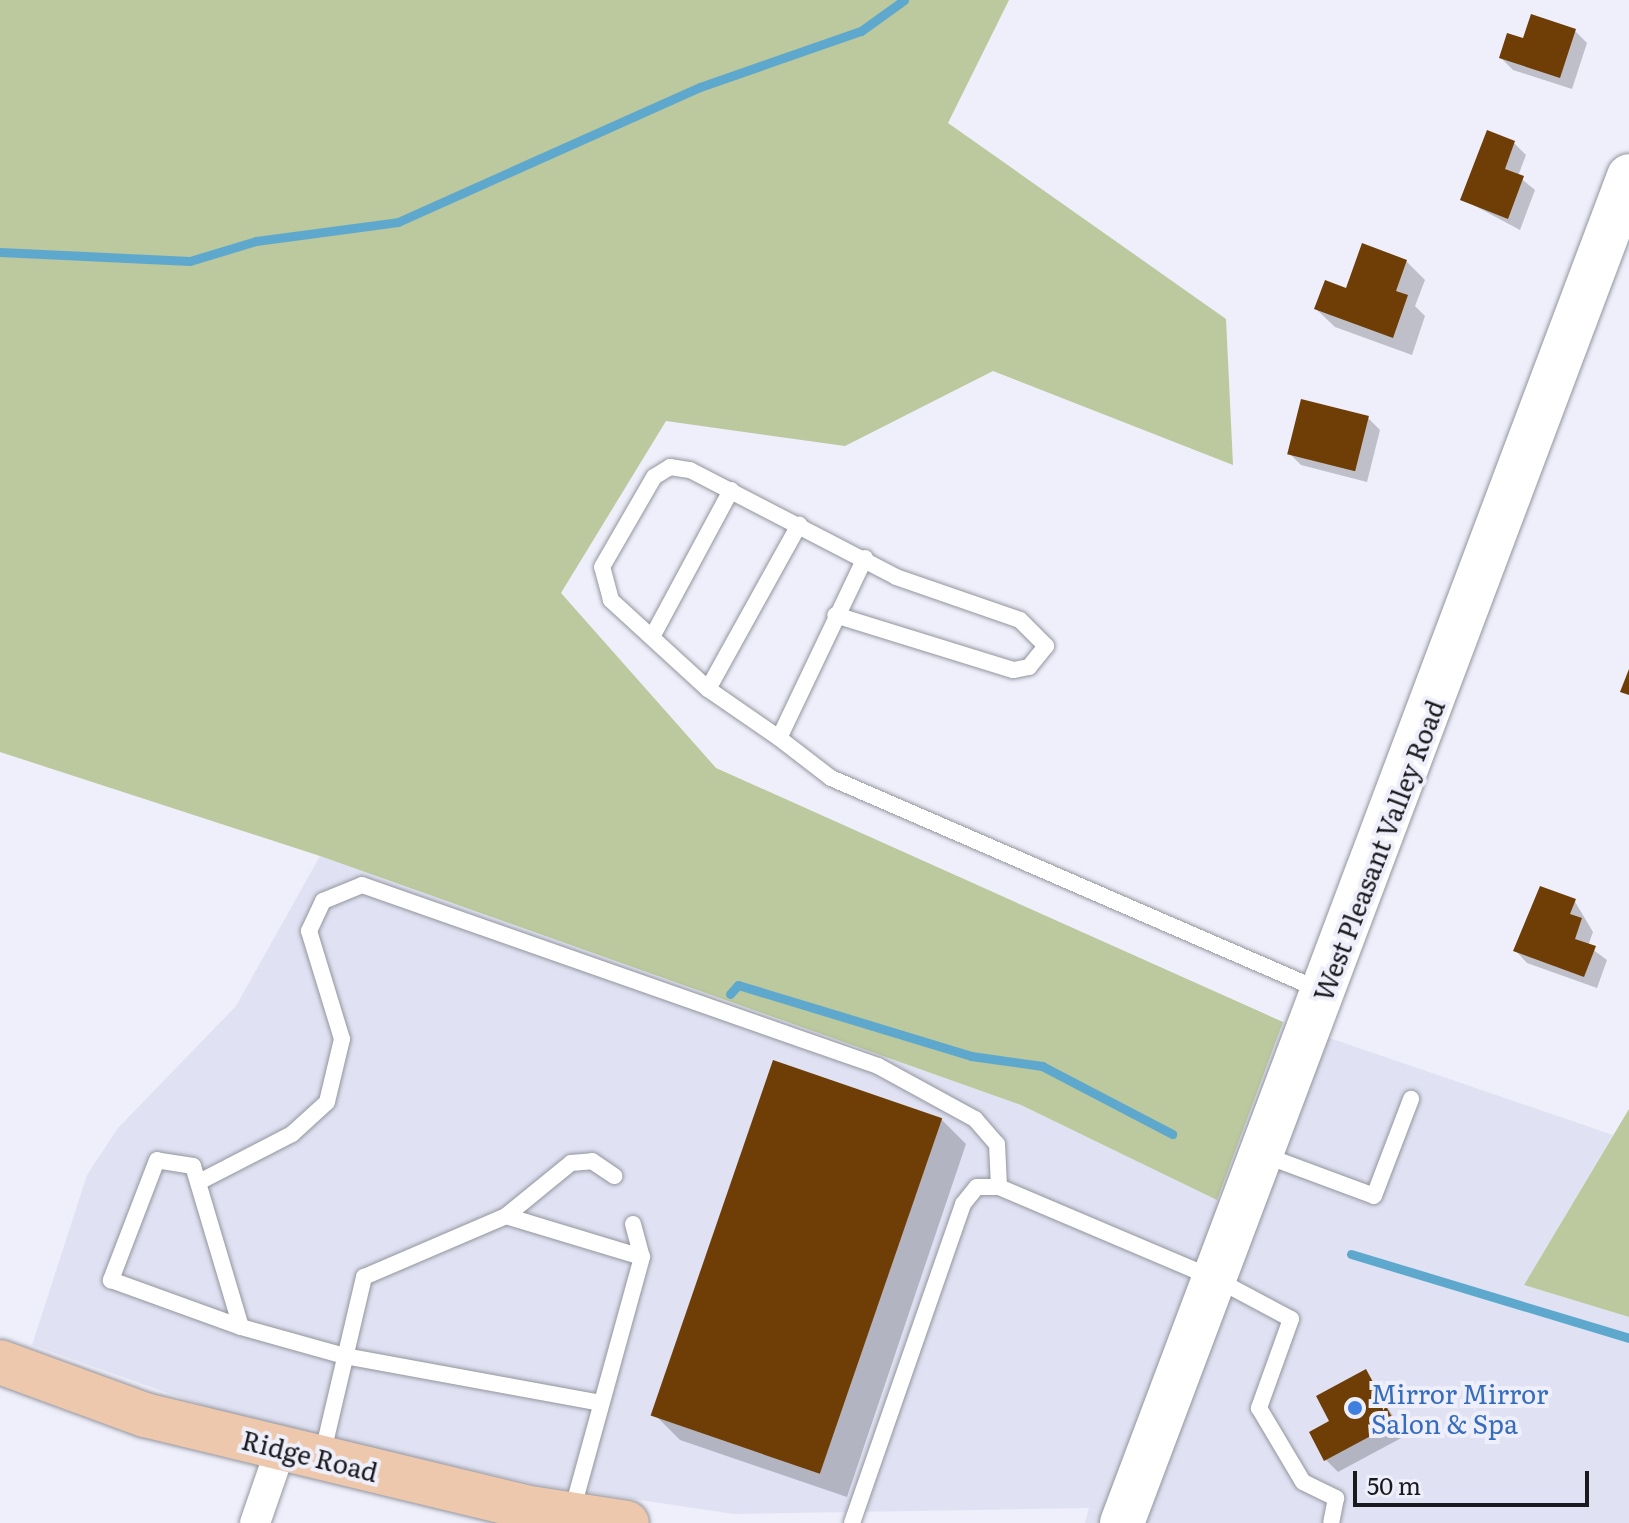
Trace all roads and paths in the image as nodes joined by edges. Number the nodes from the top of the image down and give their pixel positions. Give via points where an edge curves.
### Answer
1 (1629, 176) edge
2 (731, 490) junction
3 (799, 525) junction
4 (865, 558) junction
5 (835, 615) junction
6 (652, 637) junction
7 (708, 689) junction
8 (779, 738) junction
9 (1324, 991) junction
10 (1411, 1099) dead end
11 (1262, 1155) junction
12 (614, 1176) dead end
13 (199, 1182) junction
14 (999, 1187) junction
15 (506, 1216) junction
16 (633, 1224) dead end
17 (642, 1257) junction
18 (1216, 1279) junction
19 (241, 1327) junction
20 (345, 1356) junction
21 (0, 1362) edge
22 (601, 1403) junction
23 (301, 1453) junction
24 (559, 1516) edge
25 (255, 1523) edge
26 (627, 1523) edge
27 (852, 1523) edge
28 (1122, 1523) edge
29 (1331, 1523) edge

1 - 9 main road, West Pleasant Valley Road
2 - 3 lane
2 - 6 lane
2 - 6 lane via 670,467 654,477 602,567 611,600
3 - 4 lane
3 - 7 lane
4 - 5 lane
4 - 5 lane via 1020,620 1042,639 1039,658 1013,670
5 - 8 lane
6 - 7 lane
7 - 8 lane
8 - 9 lane via 831,778
9 - 11 main road, West Pleasant Valley Road
10 - 11 lane via 1374,1196
11 - 18 main road, West Pleasant Valley Road
12 - 15 lane via 592,1161 571,1163
13 - 14 lane via 292,1134 327,1102 342,1039 309,931 323,901 362,885 878,1066 975,1119 997,1144
13 - 19 lane
13 - 19 lane via 193,1166 157,1160 111,1280
14 - 18 lane
14 - 27 lane via 977,1187 963,1204
15 - 17 lane
15 - 20 lane via 364,1277
16 - 17 lane
17 - 22 lane
18 - 28 main road, West Pleasant Valley Road
18 - 29 lane via 1291,1319 1259,1408 1303,1482 1336,1498
19 - 20 lane
20 - 22 lane
20 - 23 lane
21 - 23 main road, Ridge Road via 145,1415
22 - 24 lane
23 - 24 main road, Ridge Road
23 - 25 street
24 - 26 main road, Ridge Road

